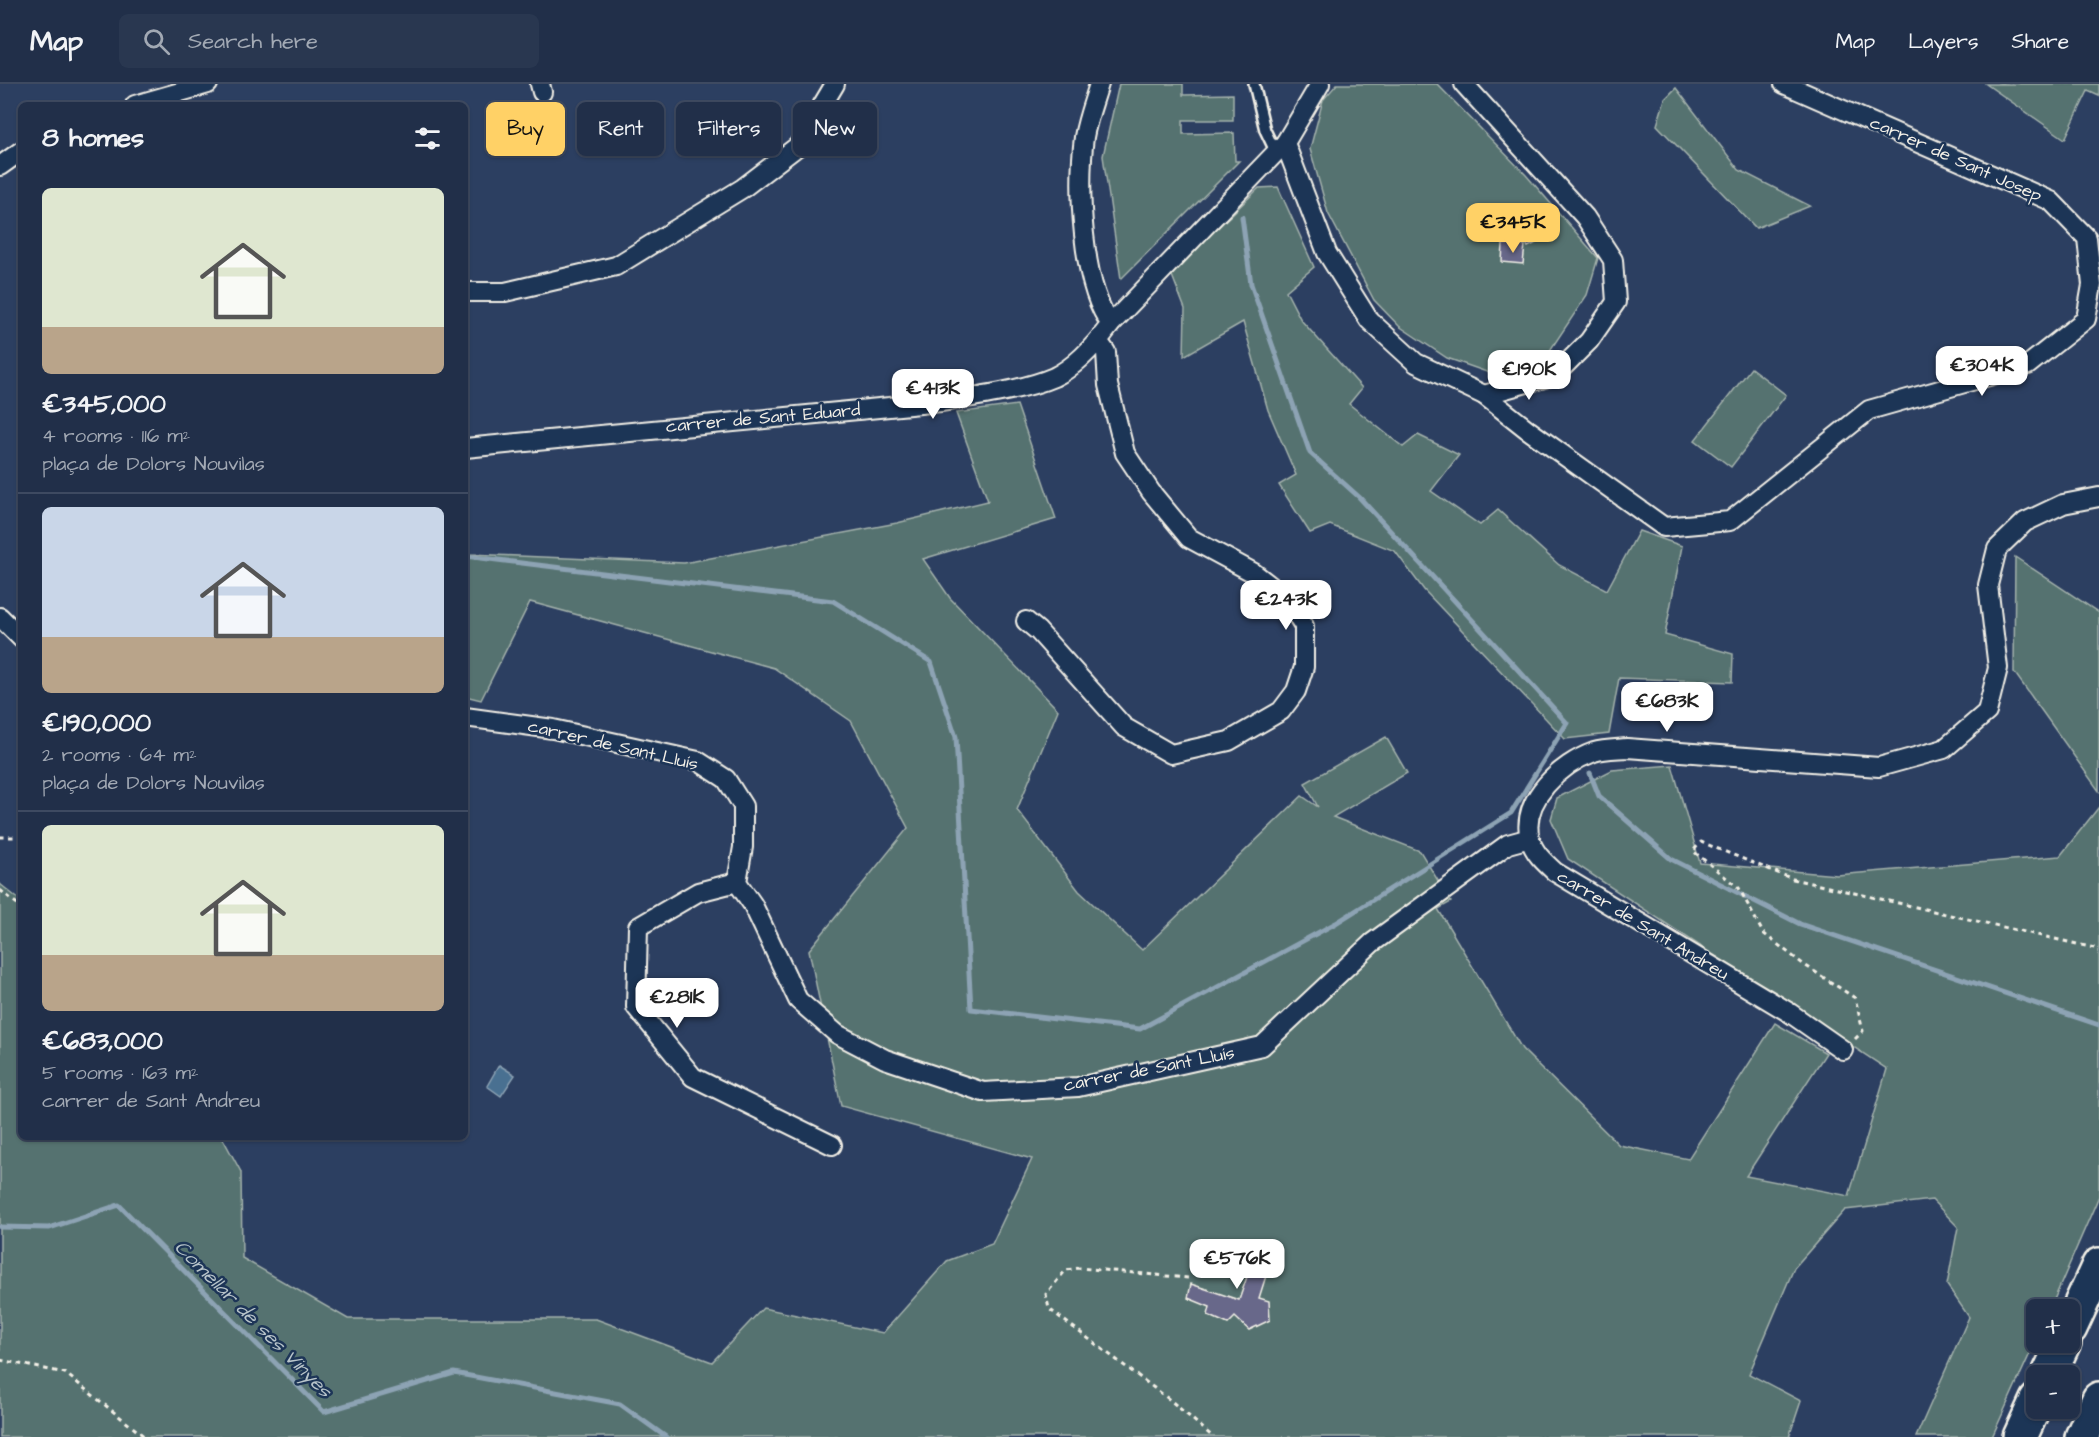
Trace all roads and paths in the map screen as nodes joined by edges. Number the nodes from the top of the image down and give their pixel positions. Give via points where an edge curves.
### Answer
1 (208, 84) edge
2 (835, 84) edge
3 (1099, 84) edge
4 (1254, 84) edge
5 (1320, 84) edge
6 (1464, 84) edge
7 (1785, 84) edge
8 (145, 102) edge
9 (1281, 148) junction
10 (18, 153) edge
11 (0, 166) edge
12 (468, 292) edge
13 (1111, 324) junction
14 (1098, 341) junction
15 (1484, 395) junction
16 (468, 448) edge
17 (2099, 497) edge
18 (0, 617) edge
19 (1026, 621) dead end
20 (18, 635) edge
21 (468, 717) edge
22 (0, 837) edge
23 (18, 837) edge
24 (1530, 838) junction
25 (737, 882) junction
26 (0, 890) edge
27 (18, 905) edge
28 (2099, 949) edge
29 (1843, 1050) joint
30 (832, 1145) dead end
31 (2099, 1265) edge
32 (1188, 1278) dead end
33 (2080, 1306) edge
34 (0, 1360) edge
35 (2099, 1400) edge
36 (2028, 1419) edge
37 (145, 1437) edge
38 (1213, 1437) edge
39 (2020, 1437) edge
40 (2082, 1437) edge

1 - 8 street
2 - 12 street via 798,146 743,188 616,266 505,292
3 - 13 street via 1085,134 1082,198 1091,281 1101,312
4 - 9 lane via 1265,130
5 - 9 street, carrer de Sant Eduard
6 - 15 street via 1585,217 1613,260 1614,270 1616,302 1589,342 1555,375
7 - 15 street, carrer de Sant Josep via 2051,201 2087,238 2092,285 2086,319 2028,365 1869,410 1730,521 1664,527
9 - 13 street, carrer de Sant Eduard
9 - 15 street, carrer de Sant Josep via 1328,253 1369,320 1416,363
10 - 11 street
13 - 14 street, carrer de Sant Eduard
14 - 16 street, carrer de Sant Eduard via 1054,376 986,395
14 - 19 street via 1106,352 1108,385 1125,453 1189,538 1254,573 1286,598 1304,626 1304,667 1296,691 1281,711 1229,741 1171,754 1124,727
17 - 24 street via 2063,504 2025,522 1997,549 1988,585 1998,668 1987,712 1944,749 1879,767 1627,748 1595,752 1553,777 1538,796 1529,818
18 - 20 street
21 - 25 street, carrer de Sant Lluís via 553,729 698,761 726,779 743,806
22 - 23 path
24 - 25 street, carrer de Sant Lluís via 1508,844 1372,943 1262,1046 1078,1087 983,1092 885,1059 837,1034 798,1000 753,905
24 - 29 street, carrer de Sant Andreu via 1539,857 1555,872 1790,1013
25 - 30 street via 698,892 638,927 636,1007 693,1077
26 - 27 path
28 - 29 path via 1793,879 1701,842 1693,851 1739,888 1763,933 1855,998 1863,1032
31 - 33 highway
32 - 38 path via 1066,1270 1046,1294 1046,1302 1049,1309
34 - 37 path via 65,1372
35 - 40 highway
36 - 39 highway

